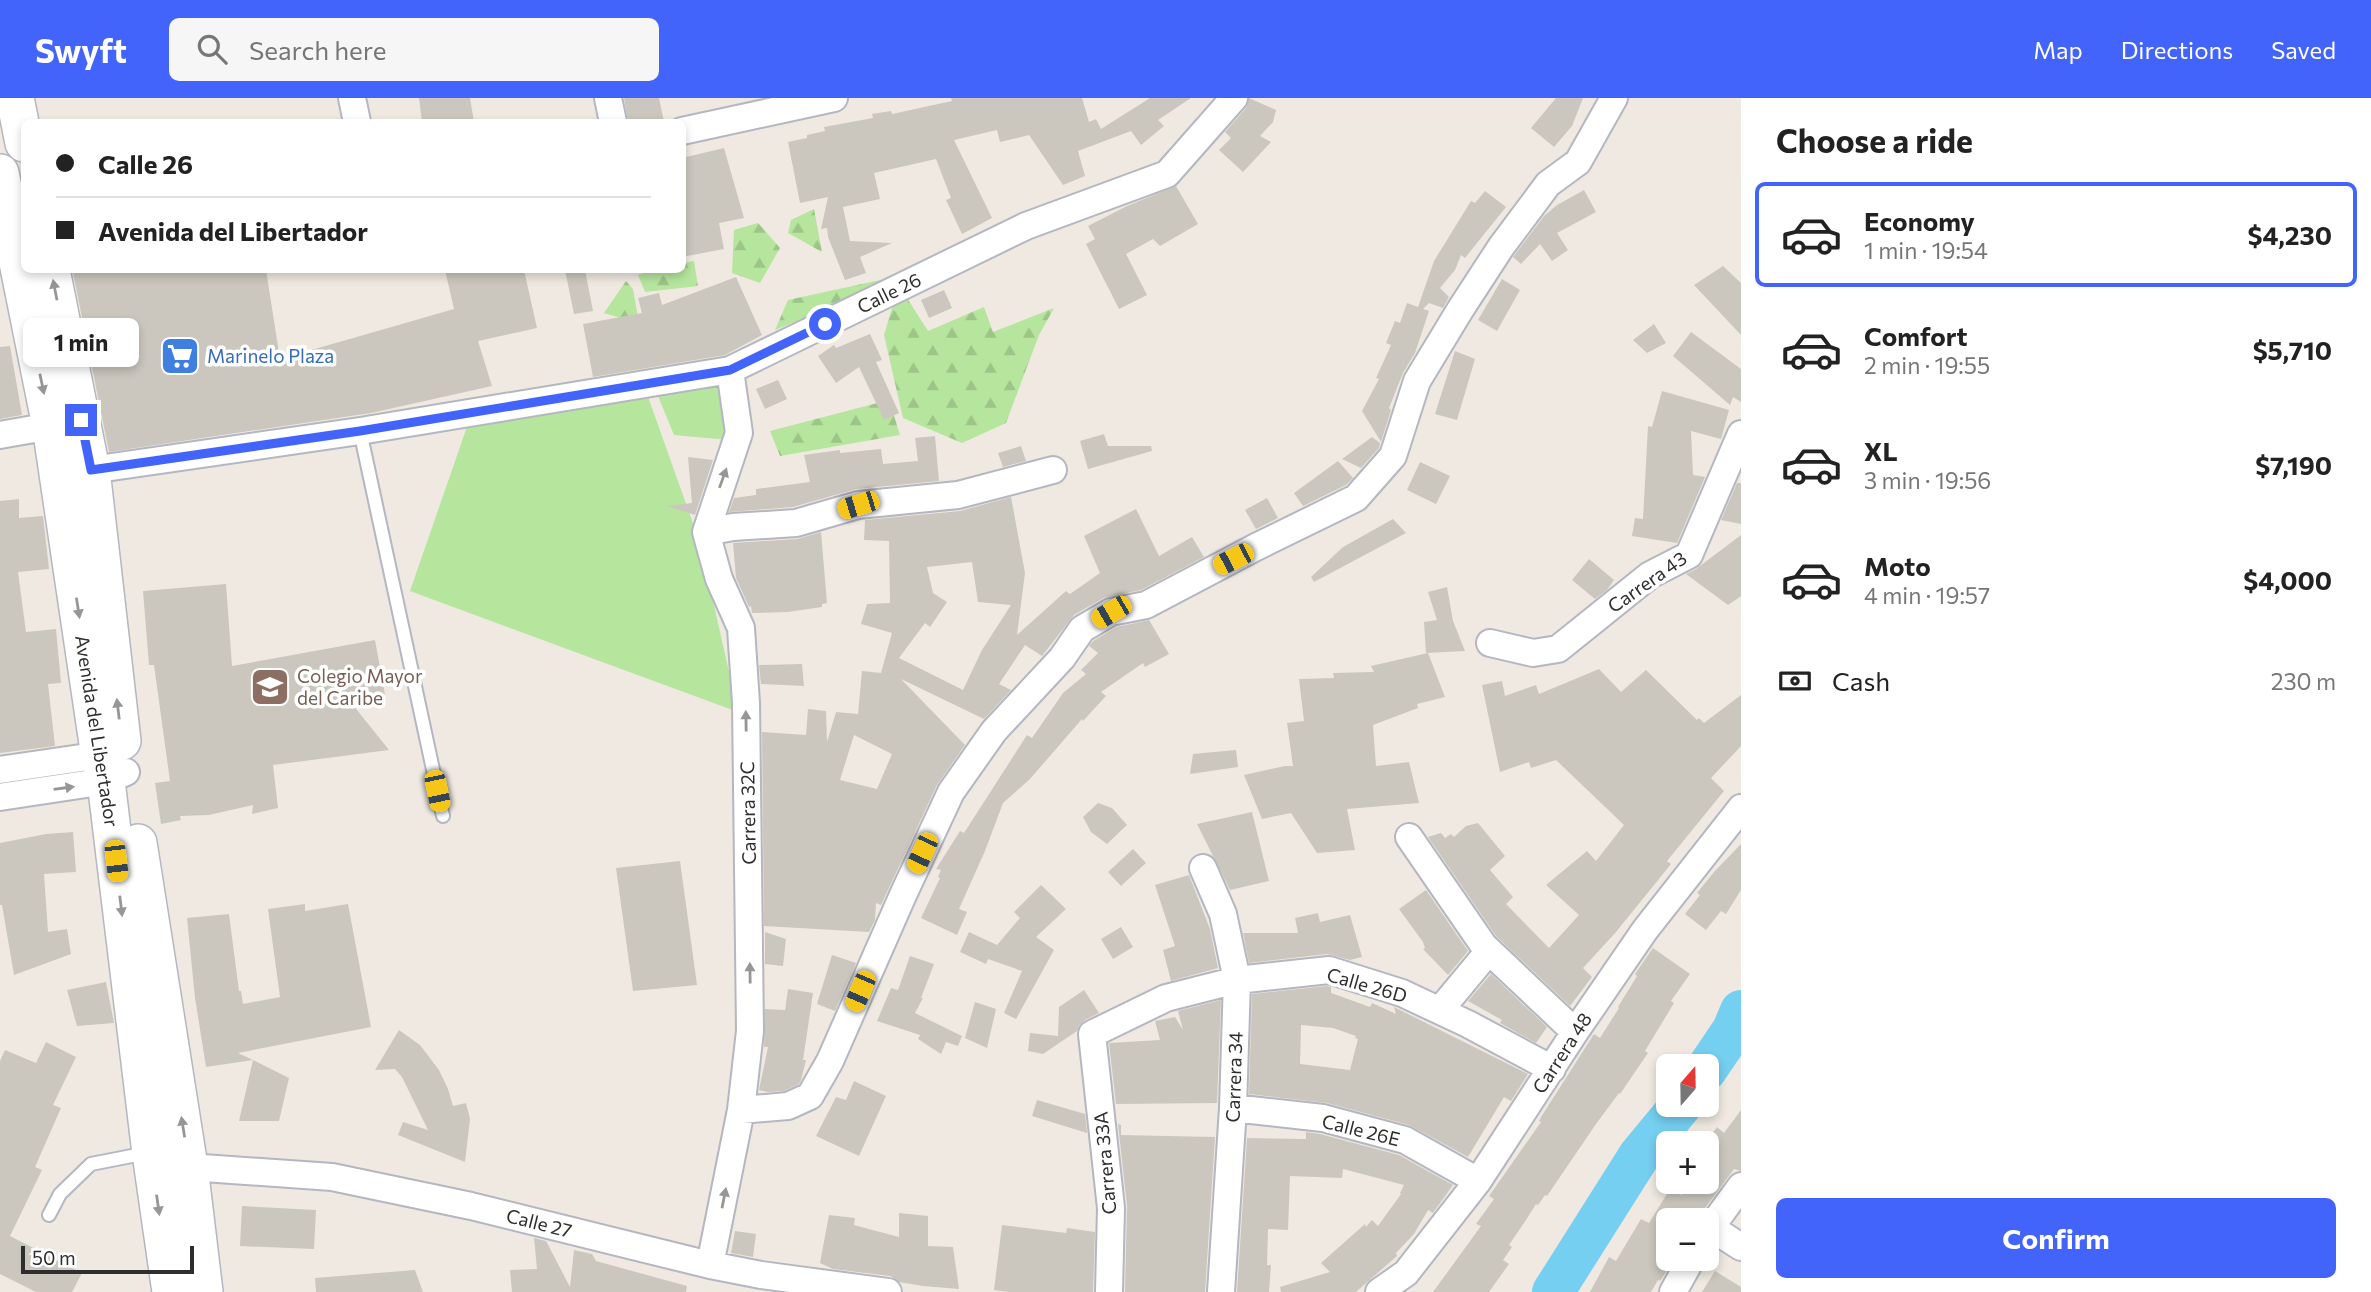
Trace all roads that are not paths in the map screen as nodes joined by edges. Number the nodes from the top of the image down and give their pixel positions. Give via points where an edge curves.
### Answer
1 (15, 98) edge
2 (352, 98) edge
3 (608, 98) edge
4 (834, 98) edge
5 (1234, 98) edge
6 (1615, 98) edge
7 (356, 119) edge
8 (612, 119) edge
9 (21, 128) edge
10 (686, 130) edge
11 (0, 173) edge
12 (21, 237) edge
13 (32, 273) edge
14 (32, 273) edge
15 (730, 370) junction
16 (51, 426) junction
17 (360, 431) junction
18 (1741, 434) edge
19 (0, 435) edge
20 (91, 470) junction
21 (1053, 470) dead end
22 (706, 532) junction
23 (1490, 643) dead end
24 (114, 765) junction
25 (0, 770) edge
26 (0, 797) edge
27 (1741, 808) edge
28 (443, 816) dead end
29 (1409, 837) dead end
30 (1203, 868) dead end
31 (1489, 951) junction
32 (1237, 980) junction
33 (1440, 1010) junction
34 (1575, 1032) junction
35 (1093, 1034) joint
36 (1552, 1069) junction
37 (1233, 1108) junction
38 (741, 1110) junction
39 (151, 1153) junction
40 (189, 1167) junction
41 (1478, 1181) junction
42 (1741, 1186) edge
43 (49, 1215) dead end
44 (1719, 1215) edge
45 (1719, 1236) edge
46 (1741, 1247) edge
47 (710, 1265) junction
48 (1684, 1271) edge
49 (171, 1292) edge
50 (204, 1292) edge
51 (888, 1292) edge
52 (1109, 1292) edge
53 (1221, 1292) edge
54 (1379, 1292) edge
55 (1672, 1292) edge

1 - 9 main road
2 - 7 street
3 - 8 street
4 - 10 street
5 - 15 street, Calle 26 via 1167,174 1026,226
6 - 38 street via 1578,162 1548,184 1460,310 1417,381 1393,456 1356,498 1146,605 1111,612 1082,629 1062,658 994,730 951,792 810,1096 788,1106
11 - 12 main road, Avenida del Libertador
13 -> 16 main road, Avenida del Libertador
20 -> 14 main road, Avenida del Libertador
15 - 17 street, Calle 26
22 -> 15 street via 739,433
16 - 19 street
16 -> 24 main road, Avenida del Libertador
17 - 20 street, Calle 26
17 - 28 lane
18 - 23 street, Carrera 43 via 1689,555 1650,575 1558,649 1533,653
24 -> 20 main road, Avenida del Libertador
21 - 22 street via 958,495 858,505 796,523
38 -> 22 street, Carrera 32C via 750,1031 746,703 740,628
24 - 25 street
26 -> 24 street
24 -> 39 main road, Avenida del Libertador
40 -> 24 main road, Avenida del Libertador
27 - 34 street, Carrera 48 via 1646,930
29 - 31 street
30 - 32 street, Carrera 34 via 1223,915
31 - 33 street
31 - 34 street
32 - 33 street, Calle 26D via 1329,971
32 - 35 street, Calle 26D via 1166,998
32 - 37 street, Carrera 34
33 - 36 street, Calle 26D
34 - 36 street, Carrera 48
35 - 52 street, Carrera 33A via 1111,1208
36 - 41 street, Carrera 48
37 - 41 street, Calle 26E via 1323,1118 1405,1140
37 - 53 street, Carrera 34
47 -> 38 street, Carrera 32C
39 - 43 lane via 91,1164 60,1194
39 -> 49 main road, Avenida del Libertador
40 - 47 street, Calle 27 via 332,1177
40 - 50 main road, Avenida del Libertador
41 - 54 street, Carrera 48 via 1406,1273
42 - 44 street
45 - 46 street
47 - 51 street, Calle 27
48 - 55 street

